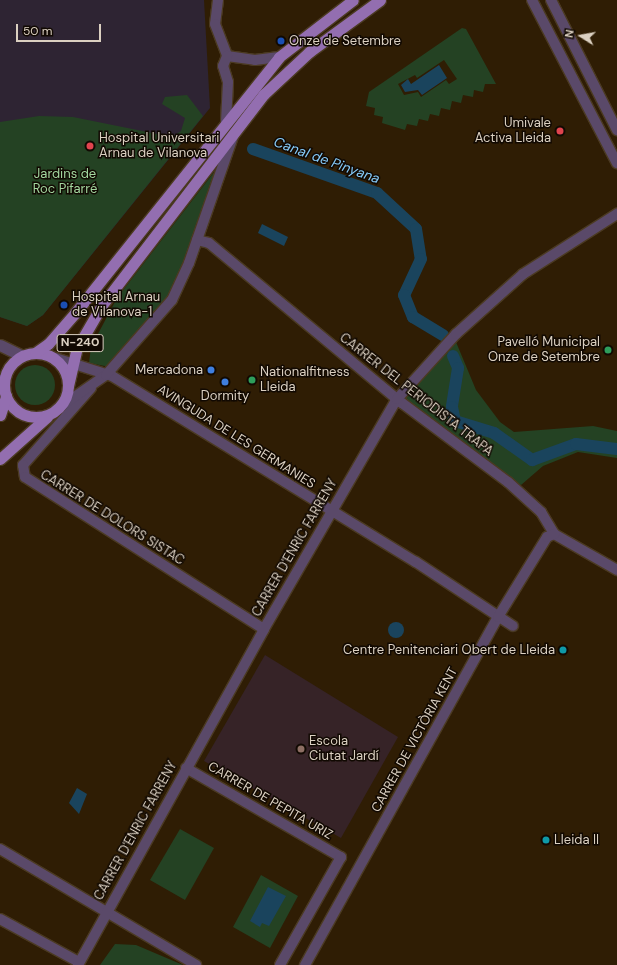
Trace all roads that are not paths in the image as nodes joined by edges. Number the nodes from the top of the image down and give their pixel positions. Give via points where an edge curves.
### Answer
1 (218, 0) edge
2 (353, 0) edge
3 (380, 0) edge
4 (532, 0) edge
5 (551, 0) edge
6 (227, 56) junction
7 (279, 57) junction
8 (226, 122) junction
9 (617, 130) edge
10 (233, 137) junction
11 (617, 163) edge
12 (617, 214) edge
13 (197, 240) junction
14 (0, 345) edge
15 (35, 353) junction
16 (23, 356) junction
17 (52, 357) junction
18 (74, 364) junction
19 (106, 375) junction
20 (68, 386) junction
21 (3, 388) edge
22 (91, 388) junction
23 (397, 399) junction
24 (54, 411) junction
25 (0, 415) edge
26 (0, 458) edge
27 (332, 511) junction
28 (554, 534) junction
29 (617, 570) edge
30 (498, 617) junction
31 (513, 626) dead end
32 (264, 630) junction
33 (186, 768) junction
34 (0, 849) edge
35 (106, 910) junction
36 (0, 919) edge
37 (79, 964) edge
38 (196, 965) edge
39 (280, 965) edge
40 (305, 965) edge

1 - 6 street via 217,31
2 - 7 main road, N-240
3 - 10 main road, N-240 via 286,71
4 - 11 street
5 - 9 street
6 - 7 street via 254,60
6 - 8 street via 223,66 228,82
7 - 8 main road, N-240
8 - 15 main road, N-240 via 75,313 48,344
10 - 13 street
10 - 18 main road, N-240 via 102,305 77,348
12 - 23 street, CARRER D'ENRIC FARRENY via 523,274 456,334
13 - 19 street via 172,300
13 - 23 street, CARRER DEL PERIODISTA TRAPA via 208,243
14 - 16 street
15 - 16 main road, N-240
15 - 17 main road, N-240
16 - 21 main road, N-240 via 10,366
17 - 18 street, AVINGUDA DE LES GERMANIES
17 - 20 main road, N-240 via 65,372
18 - 19 street, AVINGUDA DE LES GERMANIES
18 - 20 main road, N-240
19 - 22 street
19 - 27 street, AVINGUDA DE LES GERMANIES
20 - 24 main road, N-240
21 - 24 main road via 15,410 26,416
21 - 25 main road, N-240
22 - 24 street
22 - 32 street, CARRER DE DOLORS SISTAC via 23,465 25,477
23 - 27 street, CARRER D'ENRIC FARRENY
23 - 28 street, CARRER DEL PERIODISTA TRAPA via 508,482 541,512
24 - 26 main road, N-240
27 - 30 street, AVINGUDA DE LES GERMANIES
27 - 32 street, CARRER D'ENRIC FARRENY
28 - 29 street, CARRER DEL PERIODISTA TRAPA
28 - 30 street, CARRER DE VICTÒRIA KENT via 547,537
30 - 31 street, AVINGUDA DE LES GERMANIES
30 - 40 street, CARRER DE VICTÒRIA KENT
32 - 33 street, CARRER D'ENRIC FARRENY
33 - 35 street, CARRER D'ENRIC FARRENY
33 - 39 street, CARRER DE PEPITA URIZ via 341,857
34 - 35 street
35 - 37 street, CARRER D'ENRIC FARRENY
35 - 38 street via 111,917
36 - 37 street

